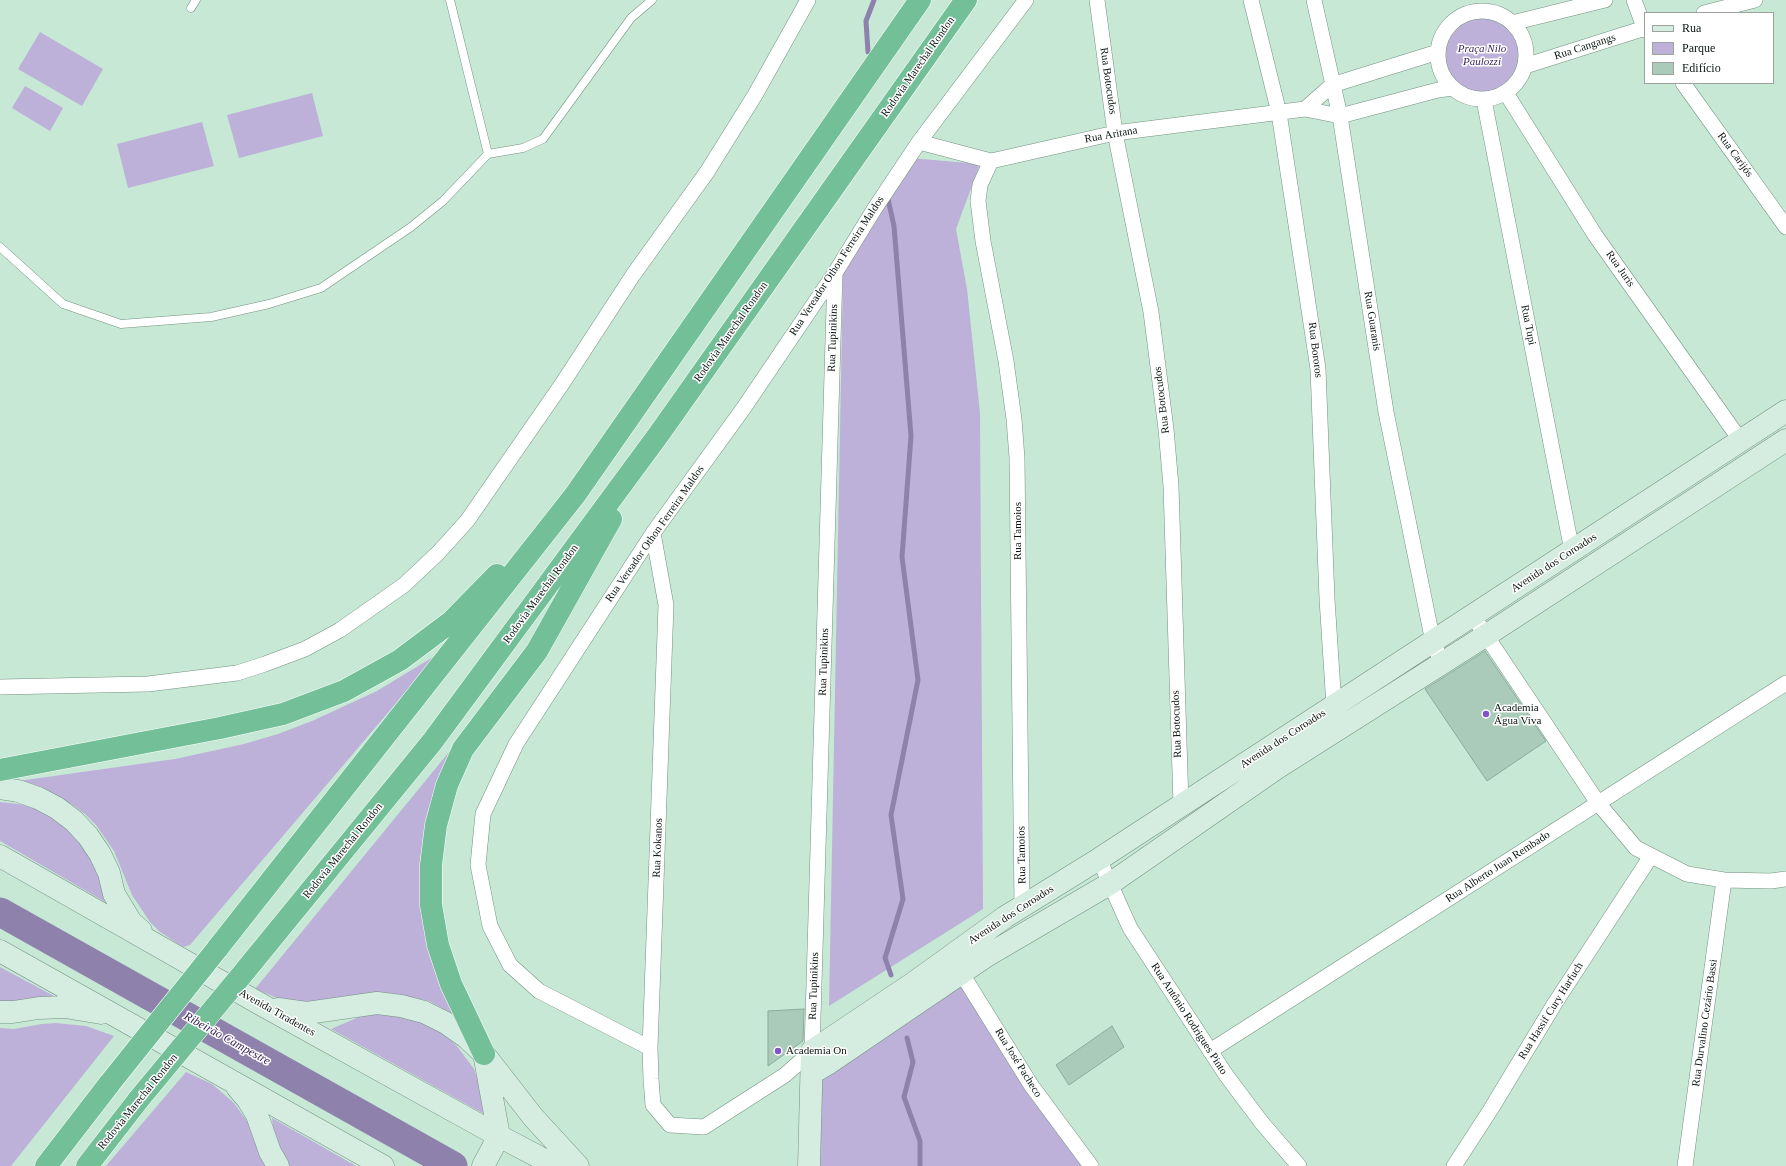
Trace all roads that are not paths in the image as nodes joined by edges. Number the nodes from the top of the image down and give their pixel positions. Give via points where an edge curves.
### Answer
1 (196, 0) edge
2 (450, 0) edge
3 (652, 0) edge
4 (794, 0) edge
5 (808, 0) edge
6 (920, 0) edge
7 (966, 0) edge
8 (1026, 0) edge
9 (1097, 0) edge
10 (1252, 0) edge
11 (1314, 0) edge
12 (1605, 0) edge
13 (1634, 0) edge
14 (1755, 0) edge
15 (1465, 7) edge
16 (191, 8) dead end
17 (1708, 12) edge
18 (796, 19) junction
19 (1512, 23) junction
20 (1644, 26) edge
21 (1644, 29) edge
22 (1438, 52) junction
23 (1525, 66) junction
24 (1684, 84) edge
25 (1332, 85) junction
26 (1452, 88) junction
27 (1506, 93) junction
28 (1484, 100) junction
29 (1306, 109) junction
30 (1279, 114) junction
31 (1340, 116) junction
32 (1115, 133) junction
33 (920, 142) junction
34 (488, 154) junction
35 (991, 161) junction
36 (1786, 227) edge
37 (0, 247) edge
38 (835, 273) junction
39 (1786, 411) edge
40 (659, 434) junction
41 (1786, 440) edge
42 (1741, 441) junction
43 (575, 496) junction
44 (653, 533) junction
45 (1572, 551) junction
46 (1473, 616) junction
47 (1485, 635) junction
48 (1433, 642) junction
49 (1442, 663) junction
50 (1786, 683) edge
51 (0, 687) edge
52 (1334, 706) junction
53 (0, 770) edge
54 (0, 788) edge
55 (1598, 803) junction
56 (1181, 805) junction
57 (0, 856) edge
58 (1651, 856) junction
59 (1099, 859) junction
60 (1786, 879) edge
61 (1724, 880) junction
62 (1111, 883) junction
63 (1022, 906) junction
64 (155, 944) junction
65 (0, 951) edge
66 (956, 964) junction
67 (262, 1005) junction
68 (0, 1012) edge
69 (118, 1017) junction
70 (650, 1048) junction
71 (812, 1051) junction
72 (1210, 1051) junction
73 (484, 1054) junction
74 (812, 1073) junction
75 (224, 1076) junction
76 (785, 1076) junction
77 (704, 1127) joint
78 (498, 1139) junction
79 (46, 1166) edge
80 (87, 1166) edge
81 (278, 1166) edge
82 (383, 1166) edge
83 (483, 1166) edge
84 (556, 1166) edge
85 (578, 1166) edge
86 (809, 1166) edge
87 (1091, 1166) edge
88 (1299, 1166) edge
89 (1454, 1166) edge
90 (1685, 1166) edge

1 - 16 lane
2 - 34 lane
3 - 34 lane via 631,18 543,139 523,148
4 - 18 street
5 - 18 street
6 - 43 highway
7 - 40 highway, Rodovia Marechal Rondon
8 - 33 street, Rua Vereador Othon Ferreira Maldos
9 - 32 street, Rua Botocudos
10 - 30 street, Rua Bororos
11 - 25 street, Rua Guaranis
12 - 19 street
13 - 20 street
14 - 17 street
15 - 19 street via 1502,16
15 - 22 street via 1447,28
18 - 51 street via 755,95 707,172 633,275 562,384 467,521 404,585 340,630 305,648 237,673 148,684
19 - 23 street via 1520,32 1524,43
21 - 23 street, Rua Cangangs
22 - 25 street
22 - 26 street via 1439,65
23 - 27 street via 1520,79
24 - 36 street, Rua Carijós
25 - 29 street
25 - 31 street, Rua Guaranis
26 - 28 street via 1462,95
26 - 31 street, Rua Aritana
27 - 28 street
27 - 42 street, Rua Juris via 1595,235
28 - 45 street, Rua Tupi
29 - 30 street, Rua Aritana
29 - 31 street, Rua Aritana
30 - 32 street, Rua Aritana
30 - 52 street, Rua Bororos via 1318,369
31 - 48 street, Rua Guaranis via 1386,412
32 - 35 street, Rua Aritana
32 - 56 street, Rua Botocudos via 1152,312 1166,429 1171,493
33 - 35 street, Rua Aritana
33 - 38 street, Rua Vereador Othon Ferreira Maldos
34 - 37 lane via 443,201 417,222 321,288 269,304 211,317 122,324 63,304
35 - 63 street, Rua Tamoios via 980,185 978,201 1006,361 1017,458
38 - 44 street, Rua Vereador Othon Ferreira Maldos via 743,409
38 - 71 street, Rua Tupinikins
39 - 42 street, Avenida dos Coroados
40 - 73 highway via 537,651 463,749 447,785 436,824 432,851 431,905 438,945 451,984
40 - 80 highway, Rodovia Marechal Rondon, bridge via 432,742
41 - 47 street, Avenida dos Coroados
42 - 45 street, Avenida dos Coroados
43 - 53 highway via 452,621 400,660 344,691 283,714
43 - 79 highway, bridge
44 - 70 street, Rua Kokanos via 666,605
44 - 70 street, Rua Vereador Othon Ferreira Maldos via 516,744 483,814 478,865 490,926 510,965 539,991
45 - 46 street, Avenida dos Coroados
46 - 47 street
46 - 48 street, Avenida dos Coroados
47 - 49 street, Avenida dos Coroados
47 - 55 street
48 - 49 street, Rua Guaranis
48 - 52 street, Avenida dos Coroados
49 - 62 street, Avenida dos Coroados via 1277,768
50 - 55 street, Rua Alberto Juan Rembado
52 - 56 street, Avenida dos Coroados
54 - 64 street via 38,798 74,821 100,854 109,873 114,894 131,922
55 - 58 street via 1636,848
55 - 72 street, Rua Alberto Juan Rembado
56 - 59 street, Avenida dos Coroados
57 - 64 street, Avenida Tiradentes
58 - 61 street via 1687,874
58 - 89 street, Rua Hassif Cury Harfuch via 1555,1003
59 - 62 street, Rua Antônio Rodrigues Pinto
59 - 63 street, Avenida dos Coroados
60 - 61 street
61 - 90 street, Rua Durvalino Cezário Bassi
62 - 66 street, Avenida dos Coroados via 988,955
62 - 72 street, Rua Antônio Rodrigues Pinto via 1130,928
63 - 66 street, Avenida dos Coroados
64 - 67 street, Avenida Tiradentes
65 - 69 street
66 - 71 street, Avenida dos Coroados via 912,984
66 - 74 street, Avenida dos Coroados via 829,1063
66 - 87 street, Rua José Pacheco via 1030,1085
67 - 73 street via 307,1013 377,1003 401,1006 424,1012 446,1023
67 - 78 street, Avenida Tiradentes
68 - 69 street via 65,1008 92,1010
69 - 75 street
70 - 77 street, Rua Kokanos via 654,1105 670,1124
71 - 74 street
71 - 76 street, Avenida dos Coroados
72 - 88 street, Rua Antônio Rodrigues Pinto via 1262,1123
73 - 78 street
73 - 85 street via 533,1117
74 - 76 street, Avenida dos Coroados
74 - 86 street
75 - 81 street via 248,1100
75 - 82 street
76 - 77 street, Avenida dos Coroados
78 - 83 street
78 - 84 street, Avenida Tiradentes

